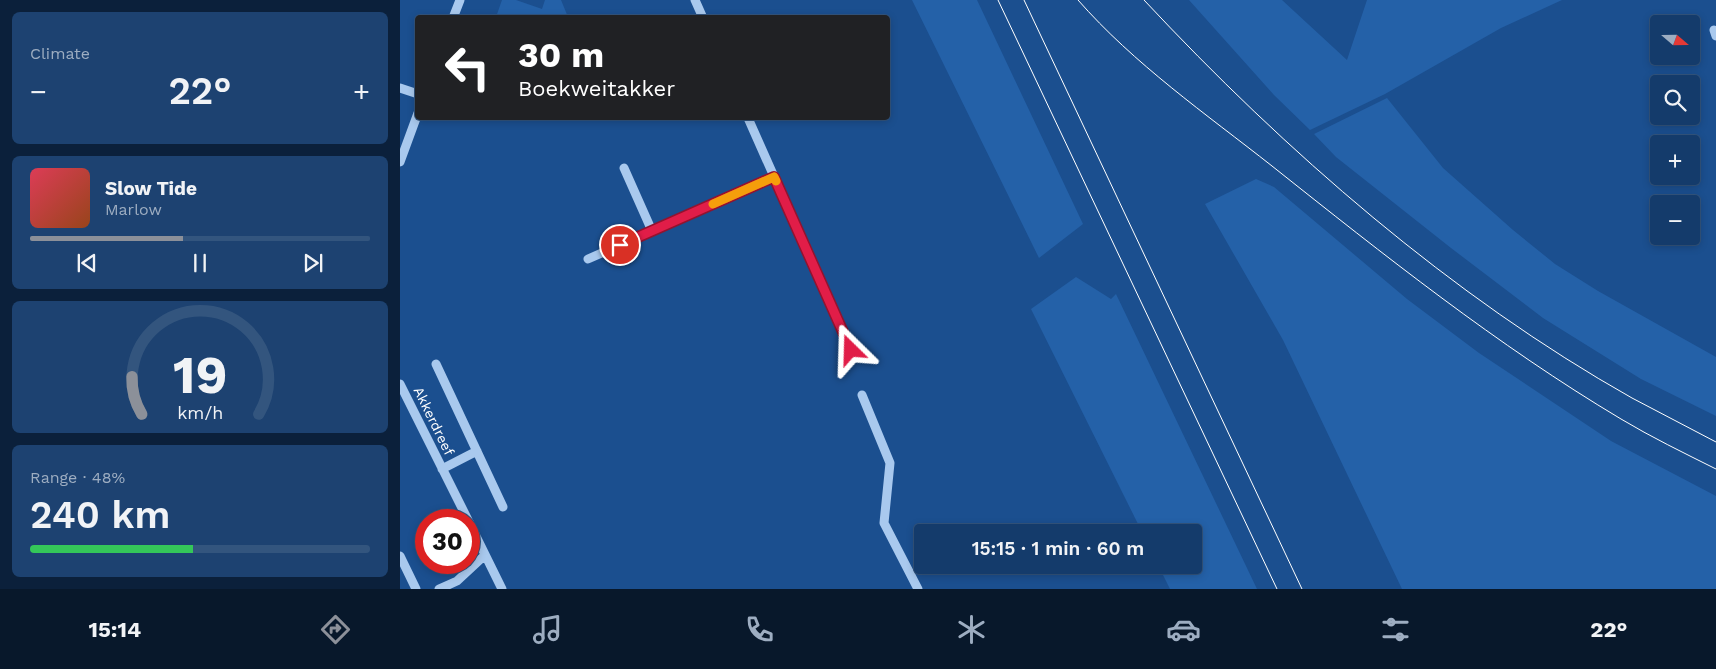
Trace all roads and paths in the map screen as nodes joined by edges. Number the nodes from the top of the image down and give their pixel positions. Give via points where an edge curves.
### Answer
1 (460, 0) edge
2 (695, 0) edge
3 (454, 15) edge
4 (702, 15) edge
5 (400, 88) edge
6 (415, 93) edge
7 (415, 120) edge
8 (749, 120) edge
9 (400, 162) edge
10 (624, 168) dead end
11 (774, 177) junction
12 (652, 231) junction
13 (588, 259) dead end
14 (851, 350) dead end
15 (436, 364) dead end
16 (400, 384) edge
17 (862, 395) dead end
18 (477, 451) junction
19 (442, 470) junction
20 (503, 507) dead end
21 (462, 509) edge
22 (480, 545) edge
23 (485, 555) junction
24 (400, 556) edge
25 (416, 589) edge
26 (439, 589) edge
27 (502, 589) edge
28 (918, 589) edge

1 - 3 street
2 - 4 street
5 - 6 street
7 - 9 street
8 - 11 street
10 - 12 street
11 - 12 street
11 - 14 street
12 - 13 street
15 - 18 street
16 - 19 street, Akkerdreef
17 - 28 street via 890,463 884,523
18 - 19 street, Akkerdreef
18 - 20 street
19 - 21 street, Akkerdreef
22 - 23 street, Akkerdreef
23 - 26 street via 457,581
23 - 27 street, Akkerdreef
24 - 25 street

